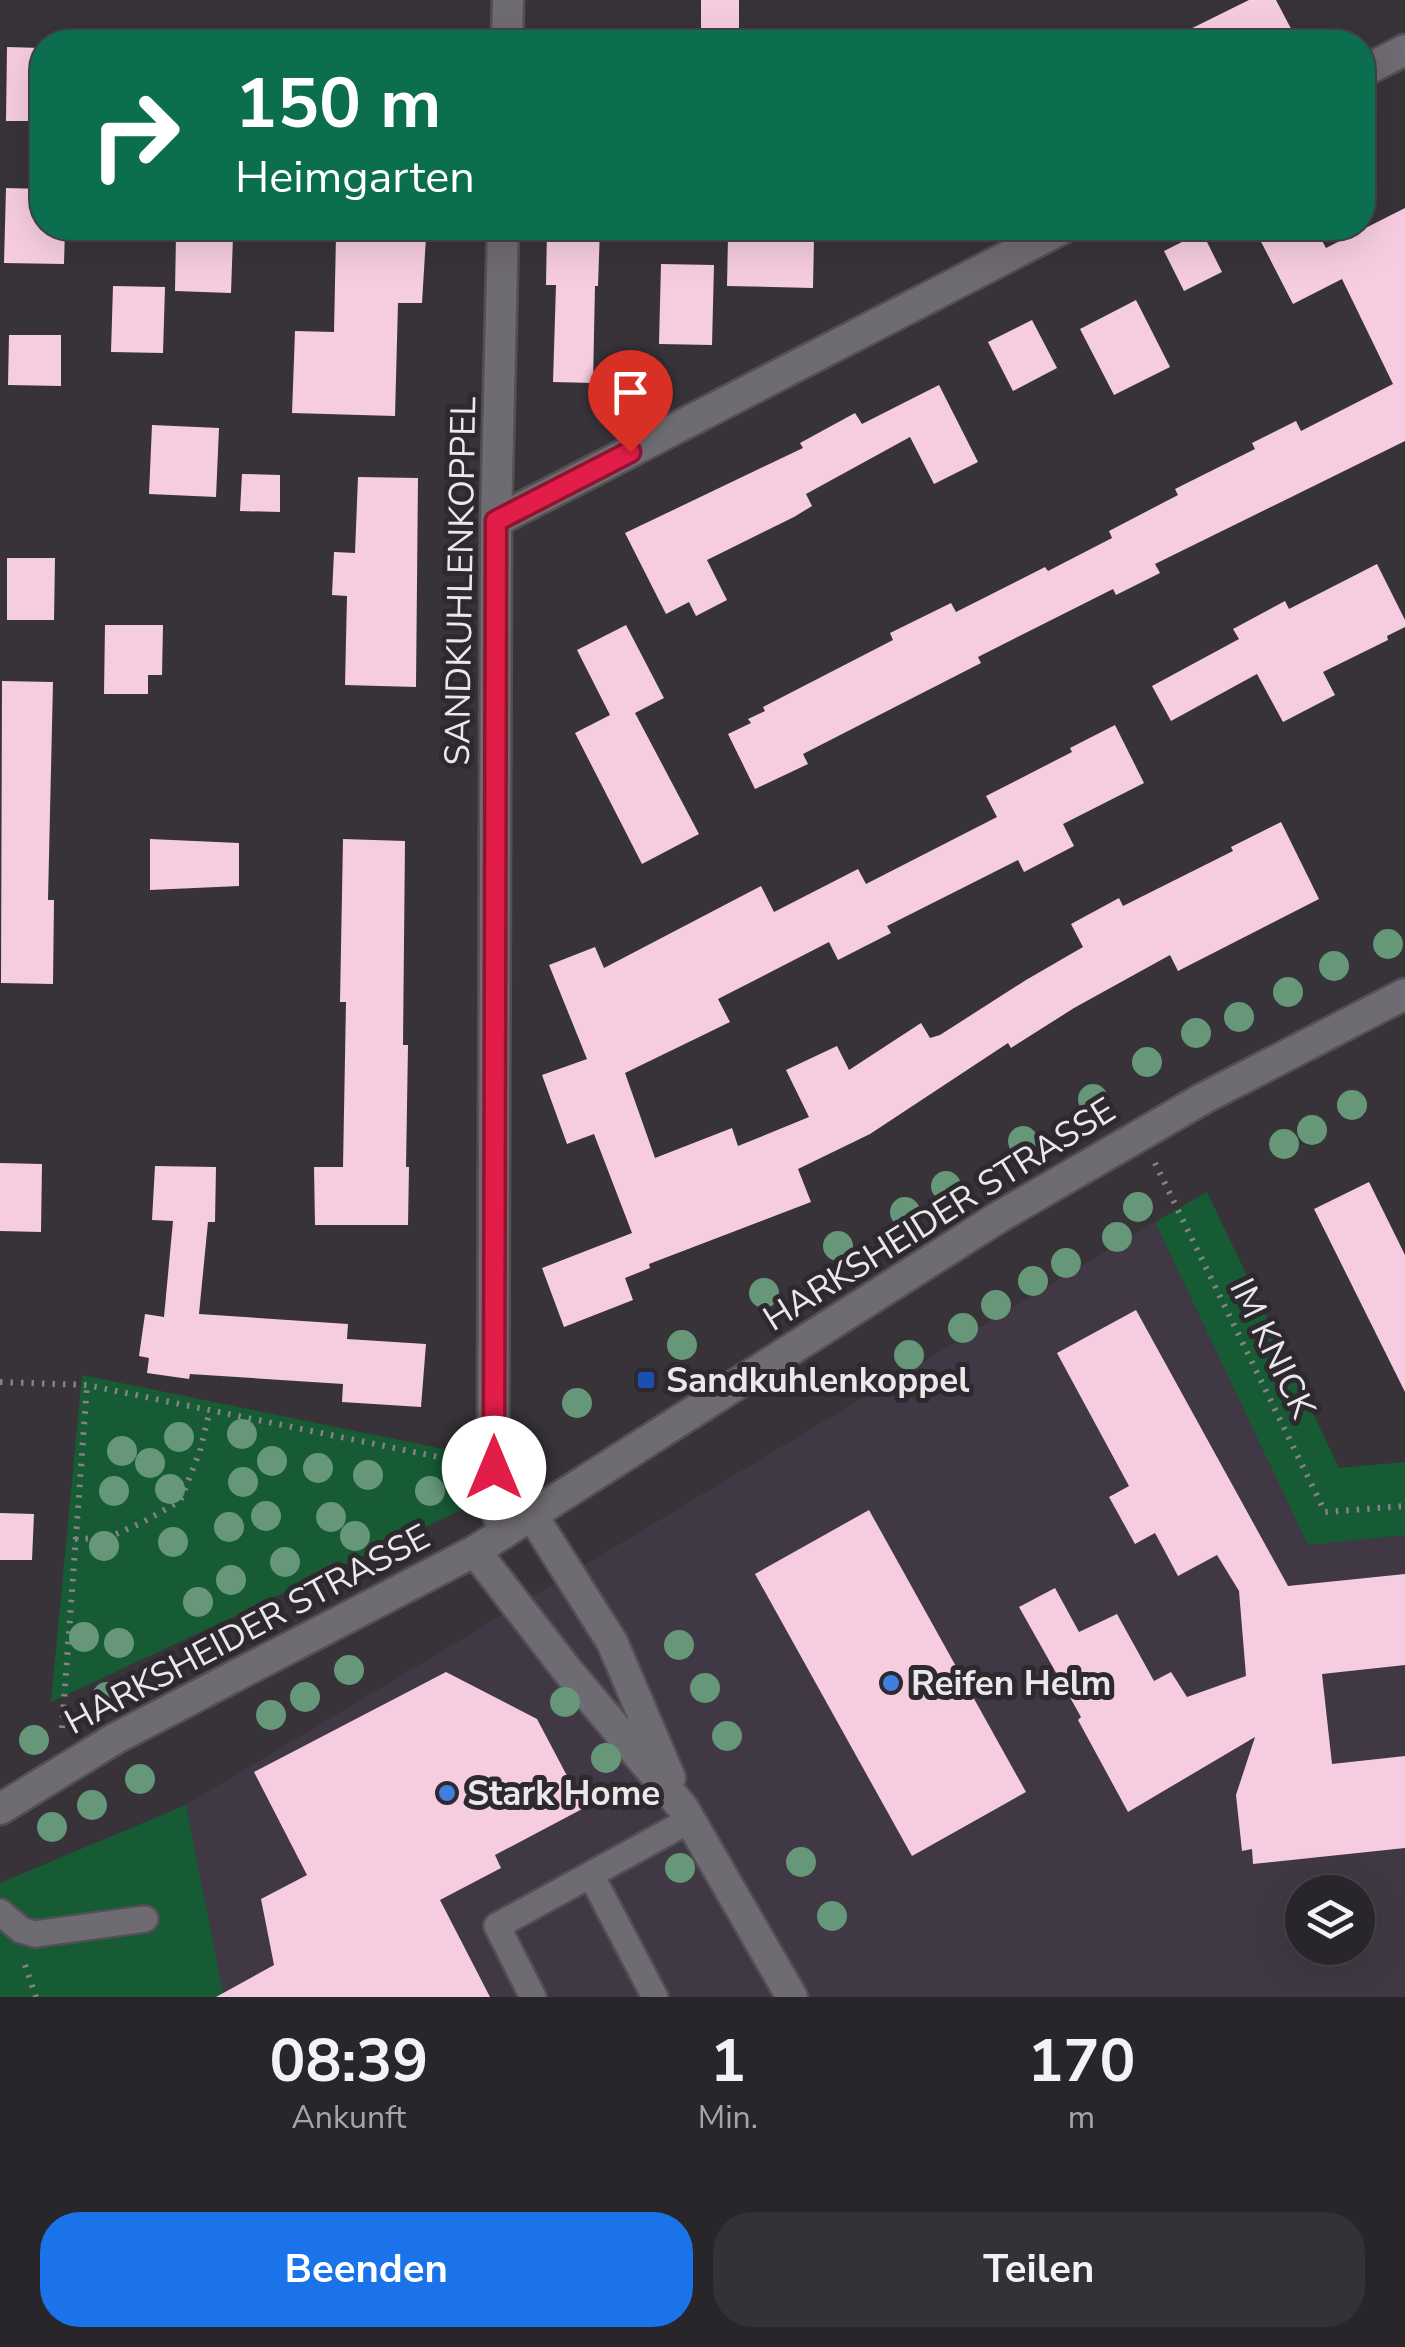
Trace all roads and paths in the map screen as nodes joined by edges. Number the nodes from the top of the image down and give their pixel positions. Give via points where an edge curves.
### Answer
1 (508, 0) edge
2 (508, 30) edge
3 (1405, 50) edge
4 (1375, 65) edge
5 (503, 240) edge
6 (1040, 240) edge
7 (496, 521) junction
8 (1405, 994) edge
9 (1140, 1133) junction
10 (0, 1382) edge
11 (87, 1385) junction
12 (210, 1410) junction
13 (494, 1468) junction
14 (1405, 1506) edge
15 (532, 1516) junction
16 (504, 1533) junction
17 (74, 1538) junction
18 (474, 1550) junction
19 (58, 1773) junction
20 (0, 1809) edge
21 (687, 1814) junction
22 (590, 1874) junction
23 (0, 1912) edge
24 (145, 1919) dead end
25 (532, 1997) edge
26 (655, 1997) edge
27 (792, 1997) edge

1 - 2 street
3 - 4 street
5 - 7 street, SANDKUHLENKOPPEL
6 - 7 street
7 - 13 street, SANDKUHLENKOPPEL
8 - 9 street, HARKSHEIDER STRASSE
9 - 14 path, IM KNICK via 1325,1512
9 - 15 street, HARKSHEIDER STRASSE
10 - 11 path
11 - 12 path
11 - 17 path
12 - 13 path
12 - 17 path via 180,1501 107,1538
13 - 16 street, SANDKUHLENKOPPEL via 494,1502
15 - 16 street, HARKSHEIDER STRASSE
15 - 21 street via 612,1642
16 - 18 street, HARKSHEIDER STRASSE
17 - 19 path
18 - 19 street, HARKSHEIDER STRASSE
18 - 21 street
19 - 20 street, HARKSHEIDER STRASSE
21 - 22 lane
21 - 27 street
22 - 25 lane via 497,1926
22 - 26 lane
23 - 24 lane via 34,1934

